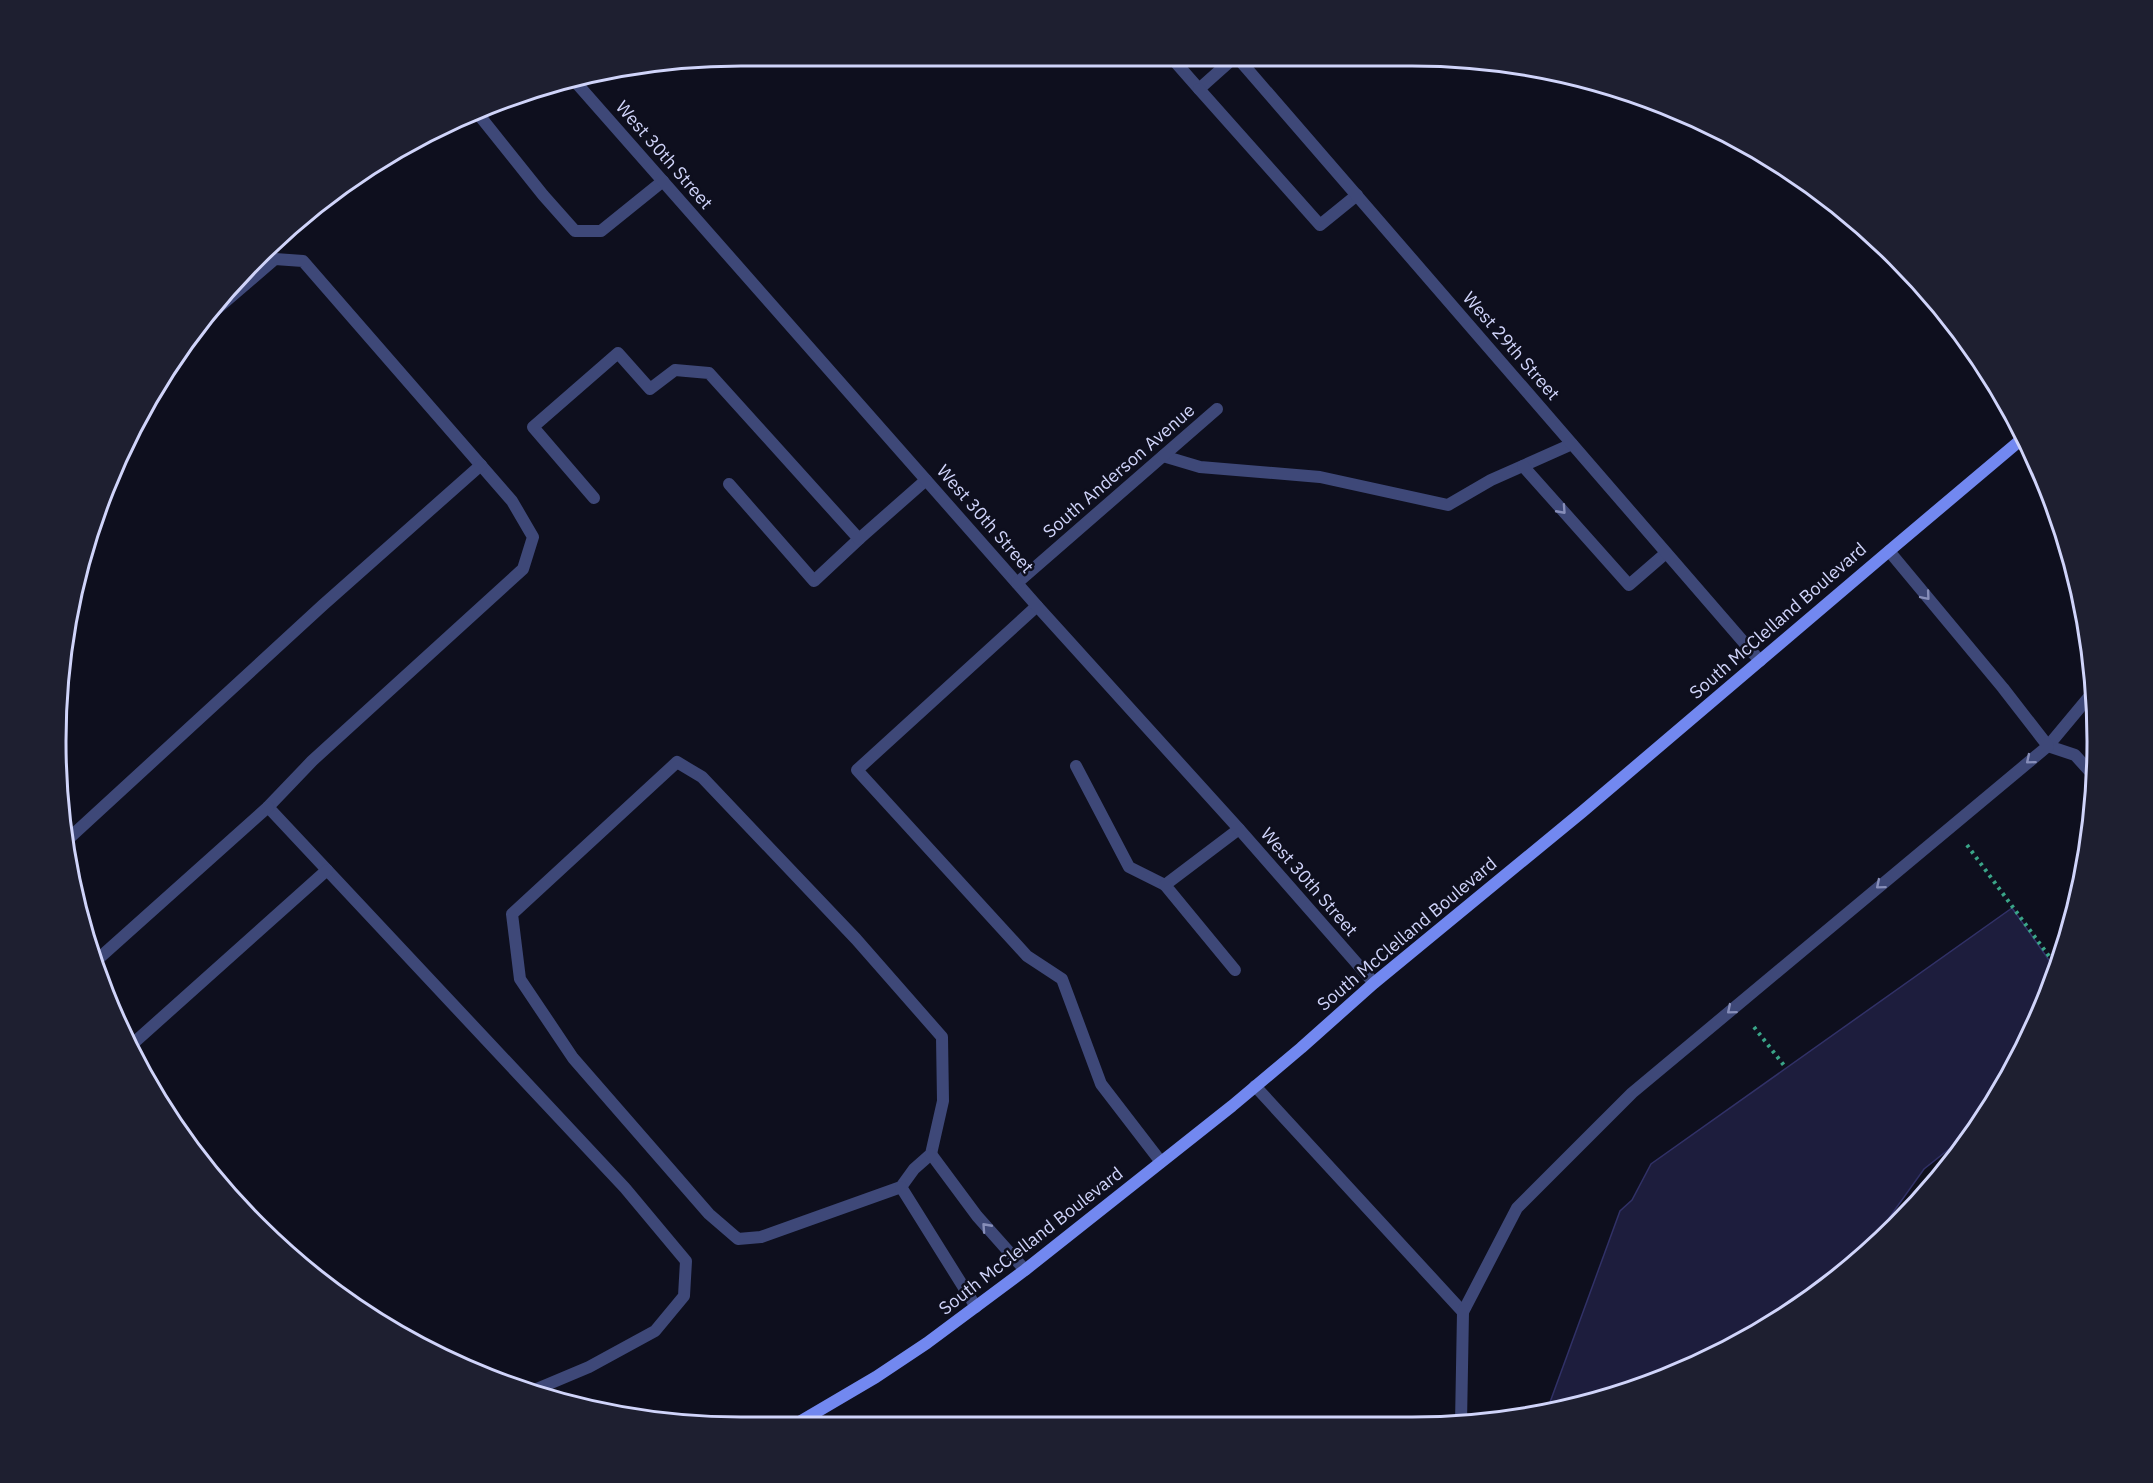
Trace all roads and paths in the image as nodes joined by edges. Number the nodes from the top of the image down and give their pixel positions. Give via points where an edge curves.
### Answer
1 (1179, 66) edge
2 (1225, 66) edge
3 (1245, 66) edge
4 (579, 86) edge
5 (1199, 89) junction
6 (481, 118) edge
7 (663, 181) junction
8 (1357, 195) junction
9 (243, 287) edge
10 (1217, 409) dead end
11 (1572, 444) junction
12 (2017, 444) edge
13 (1163, 456) junction
14 (481, 465) junction
15 (1523, 466) junction
16 (926, 480) junction
17 (729, 484) dead end
18 (594, 498) dead end
19 (859, 539) junction
20 (1888, 550) junction
21 (1666, 553) junction
22 (1017, 583) junction
23 (1037, 606) junction
24 (1760, 661) junction
25 (2086, 700) edge
26 (2048, 746) junction
27 (1076, 766) dead end
28 (2086, 767) edge
29 (268, 807) junction
30 (1953, 824) junction
31 (1239, 829) junction
32 (73, 835) edge
33 (327, 870) junction
34 (1166, 885) junction
35 (101, 956) edge
36 (2051, 959) edge
37 (1235, 970) dead end
38 (1374, 982) junction
39 (1754, 1027) dead end
40 (136, 1041) edge
41 (1786, 1068) dead end
42 (1255, 1086) junction
43 (931, 1154) junction
44 (1161, 1162) junction
45 (901, 1187) junction
46 (1025, 1270) junction
47 (976, 1307) junction
48 (1463, 1312) junction
49 (542, 1387) edge
50 (1461, 1415) edge
51 (809, 1417) edge

1 - 5 street
2 - 5 street
3 - 8 street, West 29th Street
4 - 7 street, West 30th Street
5 - 8 street via 1320,225
6 - 7 street via 576,231 601,231
7 - 16 street, West 30th Street
8 - 11 street, West 29th Street
9 - 14 street via 275,259 303,261
10 - 13 street, South Anderson Avenue
11 - 15 street
11 - 21 street, West 29th Street
12 - 20 main road, South McClelland Boulevard
13 - 15 street via 1200,467 1320,477 1448,505
13 - 22 street, South Anderson Avenue
14 - 29 street via 512,501 533,537 523,569 312,761
14 - 32 street
15 -> 21 street via 1629,585
16 - 19 street
16 - 22 street, West 30th Street
17 - 19 street via 814,581
18 - 19 street via 532,428 618,353 650,389 675,370 710,373
20 - 24 main road, South McClelland Boulevard
20 -> 26 street
21 - 24 street, West 29th Street
22 - 23 street, West 30th Street
23 - 31 street, West 30th Street
23 - 44 street via 856,770 1027,956 1062,979 1101,1084
24 - 38 main road, South McClelland Boulevard
25 - 26 street
26 - 28 street via 2075,754
26 -> 30 street
27 - 34 street via 1129,867
29 - 33 street
29 - 35 street
30 - 36 path
30 -> 48 street via 1632,1093 1517,1208
31 - 34 street
31 - 38 street, West 30th Street
33 - 40 street
33 - 49 street via 625,1188 686,1261 684,1296 655,1331 589,1367
34 - 37 street
38 - 42 main road, South McClelland Boulevard
39 - 41 path
42 - 44 main road, South McClelland Boulevard
42 - 48 street
43 - 45 street
43 - 45 street via 943,1101 942,1037 856,939 702,777 677,762 512,914 520,979 573,1058 709,1214 738,1239 761,1237
46 -> 43 street via 977,1216
44 - 46 main road, South McClelland Boulevard
45 - 47 street
46 - 47 main road, South McClelland Boulevard
47 - 51 main road, South McClelland Boulevard via 876,1377
48 - 50 street

